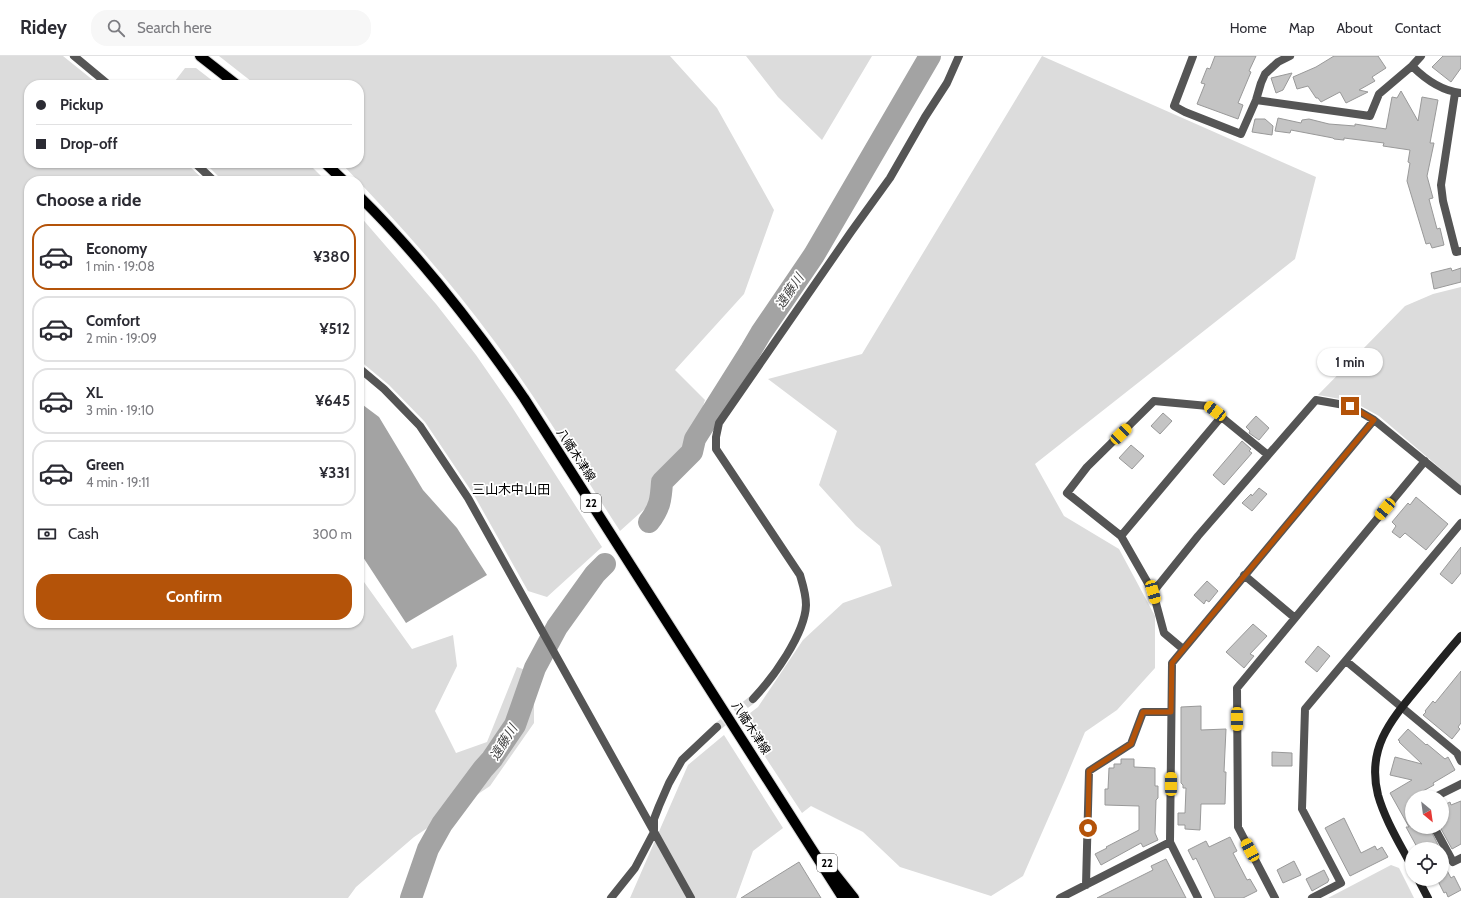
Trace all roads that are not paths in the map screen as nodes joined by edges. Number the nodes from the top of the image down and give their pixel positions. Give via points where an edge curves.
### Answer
1 (74, 56) edge
2 (200, 56) edge
3 (959, 56) edge
4 (1193, 56) edge
5 (1290, 56) edge
6 (1421, 56) edge
7 (1412, 66) junction
8 (103, 80) edge
9 (231, 80) edge
10 (1458, 93) edge
11 (1256, 100) junction
12 (200, 168) edge
13 (330, 168) edge
14 (209, 176) edge
15 (339, 176) edge
16 (364, 201) edge
17 (1461, 251) edge
18 (364, 372) edge
19 (1222, 416) junction
20 (1374, 420) junction
21 (1268, 455) junction
22 (1425, 461) junction
23 (1461, 491) edge
24 (1461, 523) edge
25 (1121, 536) junction
26 (1244, 575) junction
27 (1153, 592) junction
28 (1296, 618) junction
29 (1461, 636) edge
30 (1183, 649) junction
31 (1346, 661) junction
32 (753, 698) tunnel mouth
33 (1402, 706) junction
34 (1171, 712) junction
35 (717, 727) tunnel mouth
36 (1459, 750) edge
37 (1461, 761) edge
38 (1461, 784) edge
39 (1449, 790) edge
40 (799, 828) junction
41 (654, 832) junction
42 (1438, 834) edge
43 (1170, 842) junction
44 (1405, 853) edge
45 (1461, 858) edge
46 (1086, 885) junction
47 (1422, 886) edge
48 (611, 898) edge
49 (691, 898) edge
50 (843, 898) edge
51 (854, 898) edge
52 (1060, 898) edge
53 (1198, 898) edge
54 (1275, 898) edge
55 (1312, 898) edge
56 (1428, 898) edge

1 - 8 street
2 - 9 main road
3 - 32 street via 947,83 890,178 719,423 716,449 800,575 805,589 806,606 802,626 766,686
4 - 11 street via 1174,106 1241,134
5 - 11 street via 1278,62 1266,74
6 - 7 street
7 - 10 street via 1431,82
7 - 11 street via 1379,94 1370,116
10 - 17 street via 1442,185 1443,201 1456,252
12 - 14 street
13 - 15 main road
16 - 40 main road, 八幡木津線 / 22 via 448,294 506,372
18 - 41 street via 420,426 468,498
19 - 21 street
19 - 25 street
19 - 25 street via 1208,406 1154,401 1087,467 1067,493
20 - 21 street via 1350,406 1316,400
20 - 22 street
20 - 26 street
21 - 27 street
22 - 23 street
22 - 28 street
24 - 31 street
25 - 27 street
26 - 28 street
26 - 30 street
27 - 30 street via 1164,633
28 - 54 street via 1237,688 1238,827
29 - 33 street
30 - 34 street via 1172,663
31 - 33 street
31 - 55 street via 1305,709 1302,809 1341,883
33 - 36 street
33 - 44 street via 1382,738 1376,761 1376,783 1381,805
34 - 43 street
34 - 46 street via 1143,712 1131,744 1089,771
35 - 41 street via 679,765 654,819
36 - 37 street
38 - 39 street
40 - 50 main road, 八幡木津線 / 22
40 - 51 main road, 八幡木津線 / 22
41 - 48 street via 634,868
41 - 49 street
42 - 45 street via 1453,862
43 - 46 street
43 - 53 street
46 - 52 street
47 - 56 street

